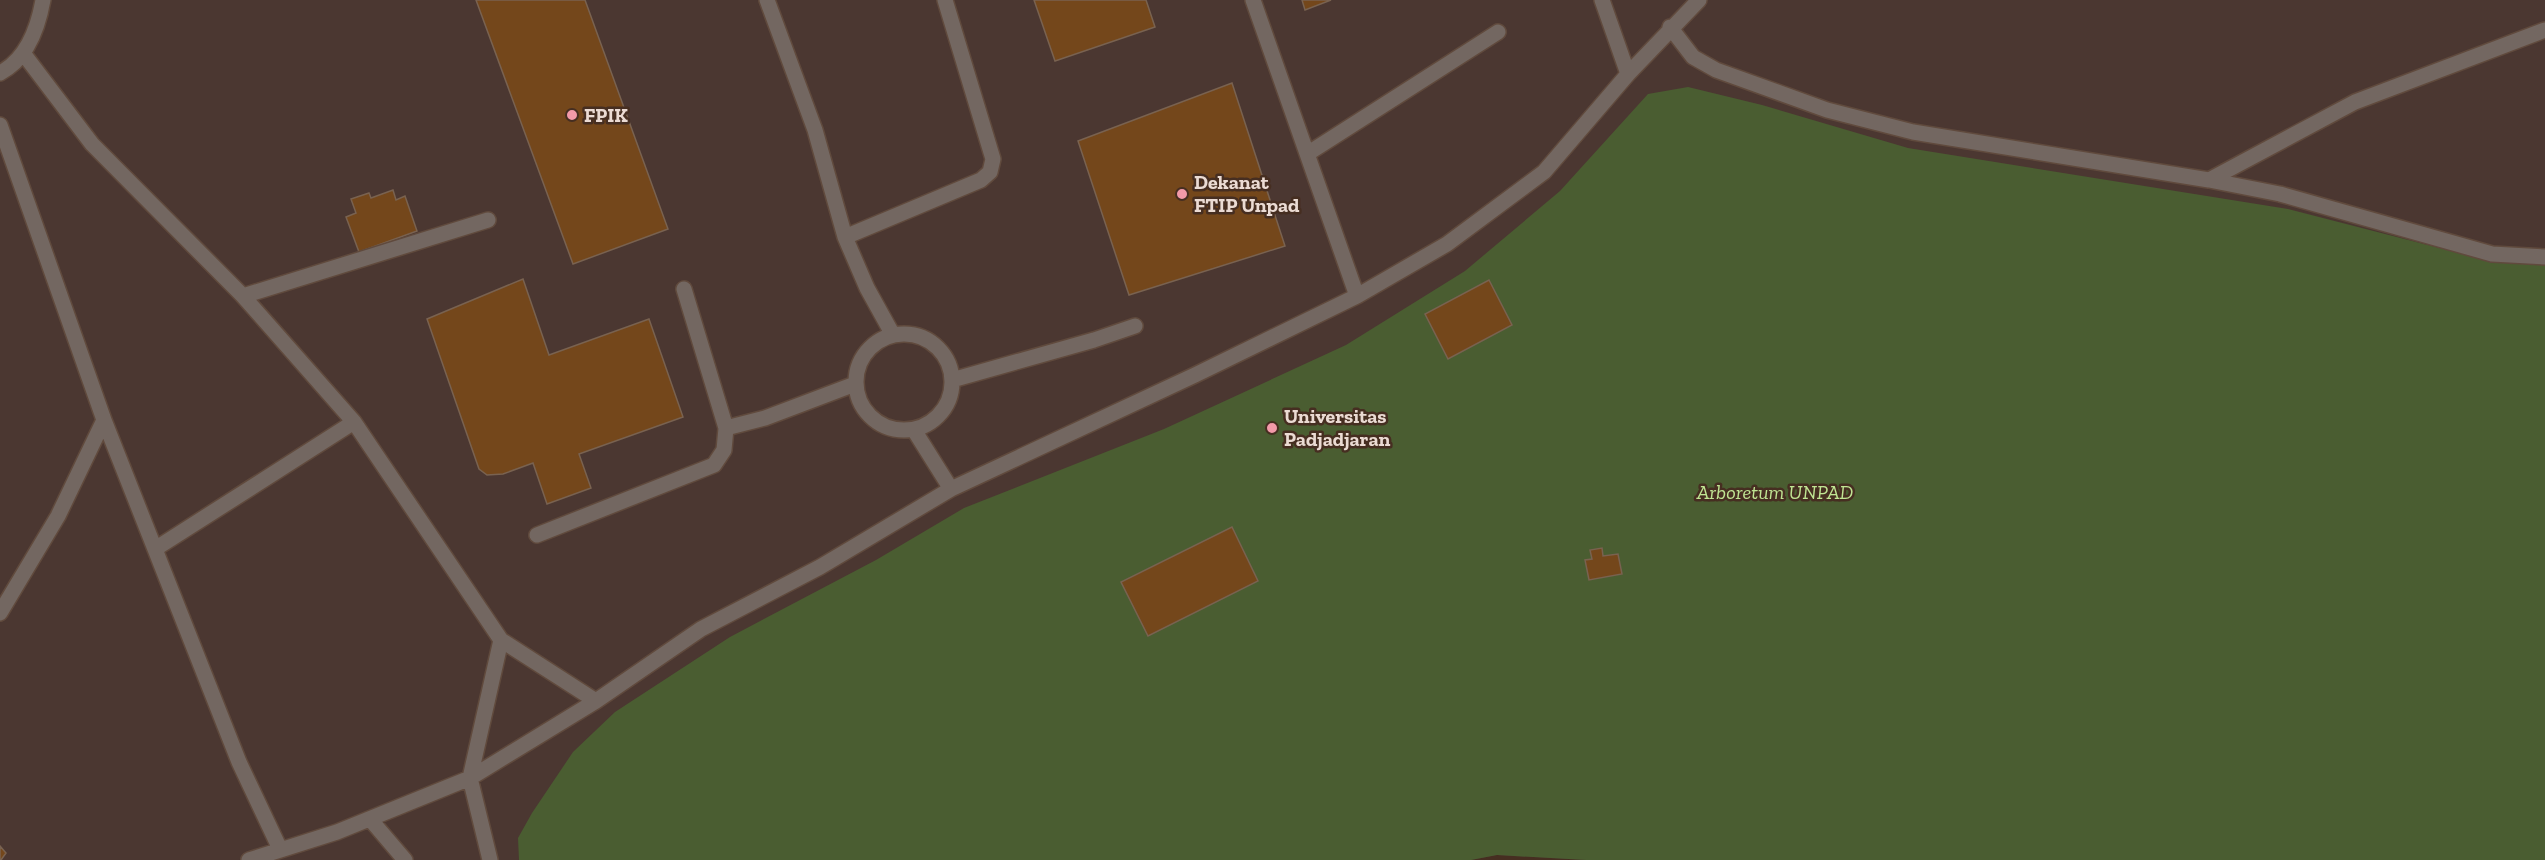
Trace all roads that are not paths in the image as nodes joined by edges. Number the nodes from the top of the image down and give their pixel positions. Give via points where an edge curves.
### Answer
1 (43, 0) edge
2 (767, 0) edge
3 (945, 0) edge
4 (1253, 0) edge
5 (1602, 0) edge
6 (1699, 0) edge
7 (1670, 27) junction
8 (2545, 30) edge
9 (1498, 32) dead end
10 (23, 53) junction
11 (0, 73) edge
12 (1628, 74) junction
13 (0, 125) edge
14 (1307, 154) junction
15 (2209, 180) junction
16 (488, 220) dead end
17 (845, 237) junction
18 (2545, 257) edge
19 (684, 289) dead end
20 (243, 296) junction
21 (1357, 296) junction
22 (1135, 326) dead end
23 (893, 335) junction
24 (952, 380) junction
25 (855, 384) junction
26 (104, 420) junction
27 (354, 422) junction
28 (726, 428) junction
29 (914, 430) junction
30 (951, 489) junction
31 (537, 535) dead end
32 (155, 549) junction
33 (0, 613) edge
34 (501, 640) junction
35 (596, 701) junction
36 (470, 778) junction
37 (370, 819) junction
38 (280, 849) junction
39 (249, 860) edge
40 (405, 860) edge
41 (490, 860) edge

1 - 10 lane via 38,26
2 - 17 lane via 815,130
3 - 17 lane via 993,159 990,172 981,180
4 - 14 lane
5 - 12 lane
6 - 7 lane
7 - 12 lane
7 - 15 lane via 1693,57 1716,70 1827,110 1913,132
8 - 15 lane via 2355,102
9 - 14 lane
10 - 11 lane
10 - 20 lane via 92,144
12 - 21 lane via 1544,172 1447,244
13 - 26 lane
14 - 21 lane
15 - 18 lane via 2280,194 2492,254
16 - 20 lane
17 - 23 lane
19 - 28 lane
20 - 27 lane
21 - 30 lane
22 - 24 lane
23 - 24 lane via 910,333 926,339 949,363
23 - 25 lane via 878,341 865,353 857,368
24 - 29 lane via 950,397 942,412 930,424
25 - 28 lane via 765,418
25 - 29 lane via 859,402 868,416 897,431
26 - 32 lane
26 - 33 lane via 58,516
27 - 32 lane
27 - 34 lane
28 - 31 lane via 724,450 714,465
29 - 30 lane
30 - 35 lane via 820,567 701,629
32 - 38 lane via 239,762
34 - 35 lane
34 - 36 lane
35 - 36 lane
36 - 37 lane
36 - 41 lane
37 - 38 lane
37 - 40 lane
38 - 39 lane

